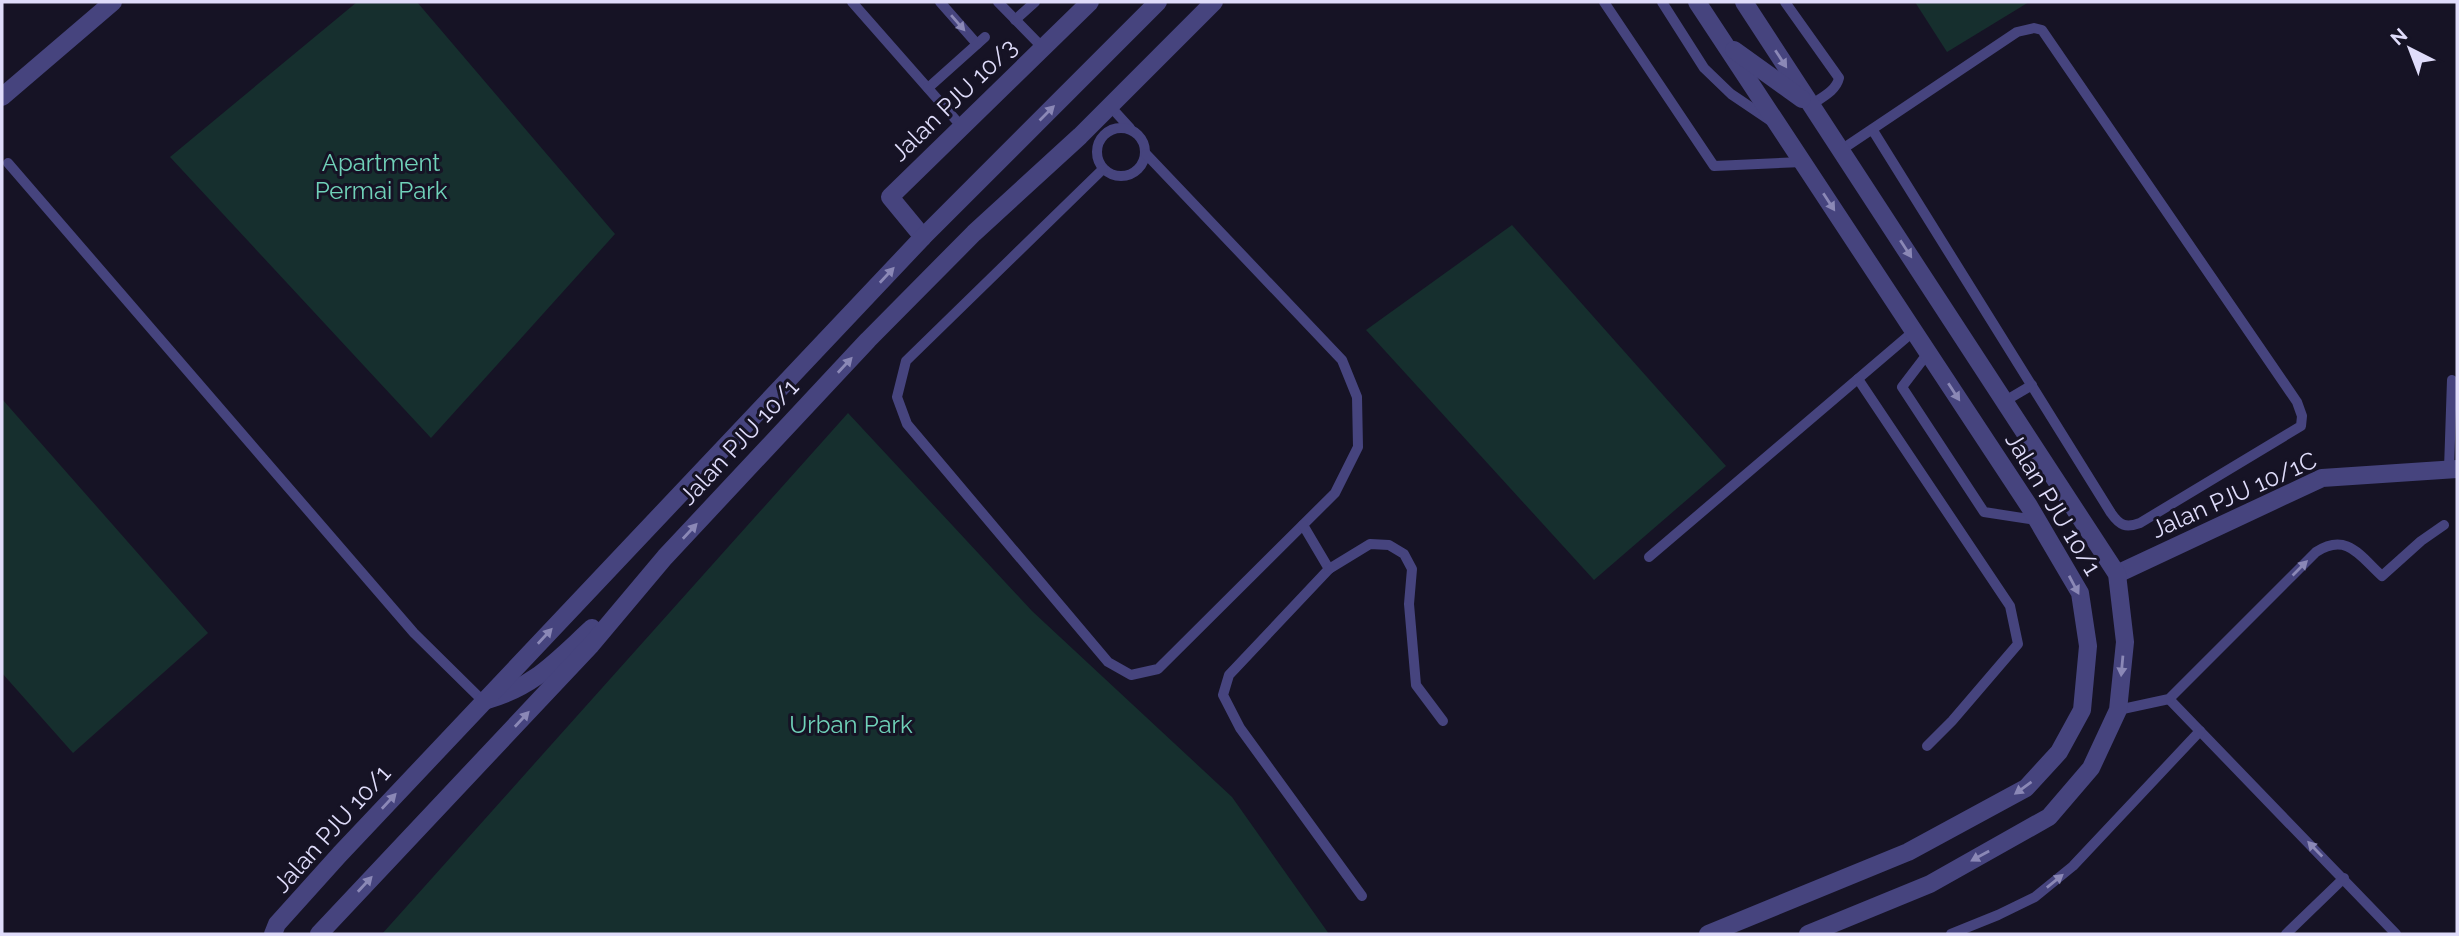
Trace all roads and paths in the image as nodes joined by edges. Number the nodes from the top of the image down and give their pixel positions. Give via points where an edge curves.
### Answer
1 (113, 2) edge
2 (852, 2) edge
3 (940, 2) edge
4 (998, 2) edge
5 (1035, 2) edge
6 (1090, 2) edge
7 (1158, 2) edge
8 (1214, 2) edge
9 (1604, 2) edge
10 (1662, 2) edge
11 (1697, 2) edge
12 (1785, 2) edge
13 (1747, 3) edge
14 (1016, 20) junction
15 (1726, 44) junction
16 (1043, 48) junction
17 (928, 88) junction
18 (2, 97) edge
19 (1109, 105) junction
20 (1811, 105) junction
21 (962, 127) junction
22 (1130, 128) junction
23 (1783, 130) junction
24 (1872, 130) junction
25 (1080, 135) junction
26 (1841, 150) junction
27 (1097, 154) junction
28 (1146, 154) junction
29 (1803, 162) junction
30 (8, 163) dead end
31 (1103, 169) junction
32 (923, 237) junction
33 (1914, 331) junction
34 (1928, 353) junction
35 (1858, 379) junction
36 (2452, 380) dead end
37 (2032, 385) junction
38 (2005, 401) junction
39 (2453, 469) edge
40 (2037, 520) junction
41 (1303, 525) junction
42 (2444, 525) dead end
43 (665, 557) junction
44 (1649, 557) dead end
45 (1329, 569) junction
46 (2117, 574) junction
47 (2169, 699) junction
48 (483, 701) junction
49 (2118, 710) junction
50 (1443, 721) dead end
51 (2200, 731) junction
52 (1927, 746) dead end
53 (2344, 878) junction
54 (1362, 896) dead end
55 (272, 931) edge
56 (319, 934) edge
57 (1708, 934) edge
58 (1808, 934) edge
59 (1951, 934) edge
60 (2286, 934) edge
61 (2396, 934) edge

1 - 18 street
2 - 17 lane
3 -> 17 lane via 981,41
4 - 14 lane
5 - 14 lane
6 - 16 street, Jalan PJU 10/3
32 -> 7 street, Jalan PJU 10/1
8 - 19 street, Jalan PJU 10/1
9 - 29 lane via 1714,166
10 - 23 lane via 1704,68 1731,94
11 - 15 street, Jalan PJU 10/1
12 - 20 lane via 1839,78 1831,91
13 -> 20 street, Jalan PJU 10/1
14 - 16 lane
15 - 20 street
15 - 23 street, Jalan PJU 10/1
16 - 21 street, Jalan PJU 10/3
17 - 21 lane
19 - 22 lane
19 - 25 street, Jalan PJU 10/1
20 - 26 street, Jalan PJU 10/1
21 - 32 street, Jalan PJU 10/3 via 890,197
22 - 27 lane via 1106,132
22 - 28 lane via 1142,138
23 - 29 street, Jalan PJU 10/1
24 - 26 lane
24 - 37 lane
24 - 37 lane via 2017,32 2042,30 2297,402 2301,426 2140,523 2122,526
25 - 27 lane
43 -> 25 street, Jalan PJU 10/1 via 867,340
26 -> 38 street, Jalan PJU 10/1
27 - 31 lane
28 - 31 lane via 1140,169 1133,173 1117,176
28 - 41 lane via 1342,360 1357,397 1358,447 1335,493
29 -> 33 street, Jalan PJU 10/1
30 - 48 lane via 414,633
31 - 41 lane via 906,360 897,397 907,424 1108,662 1131,675 1158,669
48 -> 32 street, Jalan PJU 10/1
33 - 34 street, Jalan PJU 10/1
33 - 35 lane
34 -> 40 street, Jalan PJU 10/1
34 - 40 lane via 1902,387 1984,512
35 - 44 lane
35 - 52 lane via 2010,606 2018,644
36 - 39 lane
37 - 38 lane
38 - 46 street, Jalan PJU 10/1
39 - 46 street, Jalan PJU 10/1C via 2322,478
40 -> 57 street, Jalan PJU 10/1 via 2080,593 2088,646 2082,710 2060,752 2026,788 1908,852
41 - 45 lane
47 -> 42 lane via 2316,552 2334,543 2351,547 2382,576
43 - 48 street via 543,674
56 -> 43 street, Jalan PJU 10/1 via 591,645
45 - 50 lane via 1370,544 1389,544 1404,554 1412,569 1409,604 1416,685
45 - 54 lane via 1229,675 1223,695 1240,727
46 -> 49 street, Jalan PJU 10/1 via 2125,642
47 - 49 lane
47 - 51 lane
55 -> 48 street, Jalan PJU 10/1
49 -> 58 street, Jalan PJU 10/1 via 2091,768 2049,817 1930,884
53 -> 51 lane
59 -> 51 lane via 2035,897 2073,866
53 - 60 lane
53 - 61 lane

